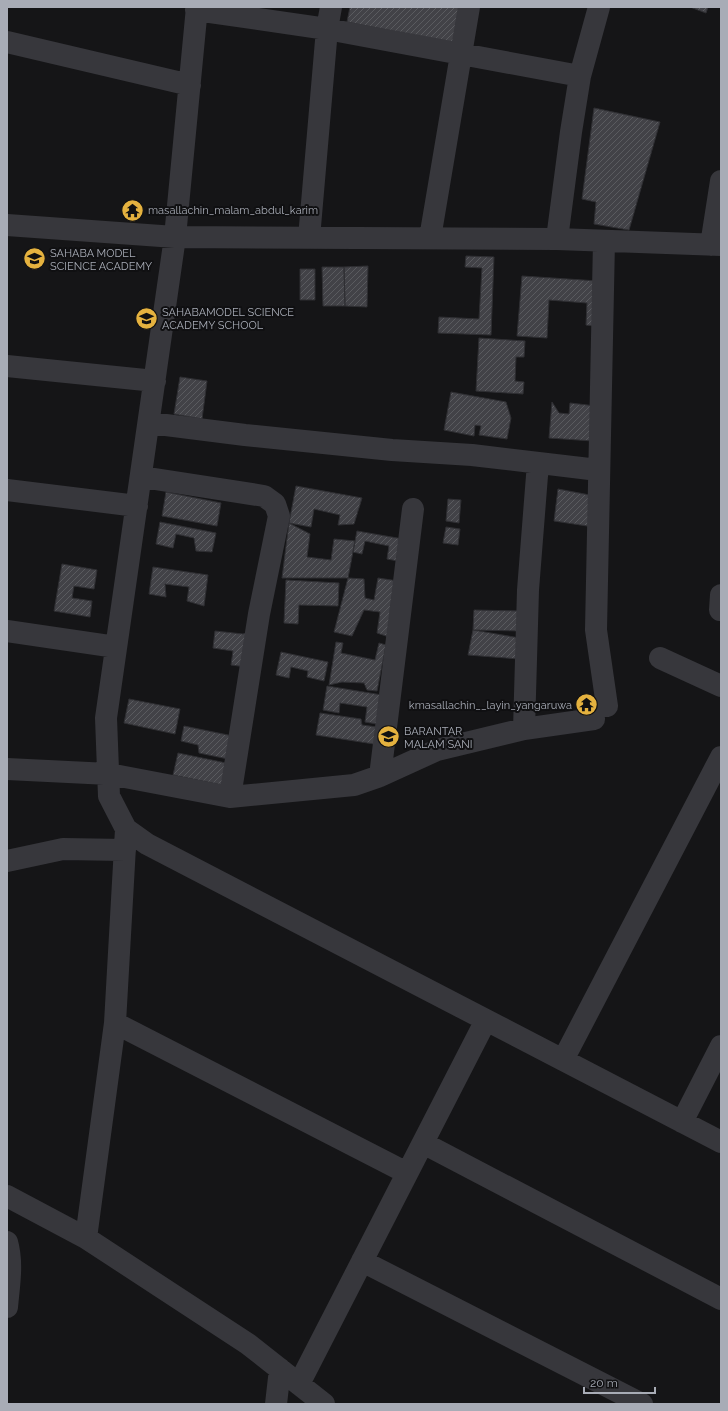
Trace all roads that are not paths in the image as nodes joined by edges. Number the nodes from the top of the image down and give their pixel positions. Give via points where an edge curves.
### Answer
1 (331, 7) edge
2 (470, 7) edge
3 (599, 7) edge
4 (197, 9) edge
5 (327, 29) junction
6 (8, 48) edge
7 (462, 54) junction
8 (580, 76) junction
9 (190, 85) junction
10 (721, 181) edge
11 (7, 225) edge
12 (175, 237) junction
13 (309, 238) junction
14 (430, 238) junction
15 (557, 239) junction
16 (604, 241) junction
17 (716, 245) edge
18 (7, 366) edge
19 (155, 381) junction
20 (150, 423) junction
21 (538, 463) junction
22 (598, 470) junction
23 (142, 477) junction
24 (7, 490) edge
25 (137, 506) junction
26 (413, 509) dead end
27 (7, 631) edge
28 (116, 647) junction
29 (660, 658) dead end
30 (721, 686) edge
31 (524, 729) junction
32 (721, 757) edge
33 (7, 769) edge
34 (108, 774) junction
35 (380, 776) junction
36 (230, 797) junction
37 (126, 840) junction
38 (7, 860) edge
39 (486, 1020) junction
40 (115, 1023) junction
41 (721, 1046) edge
42 (563, 1060) junction
43 (682, 1122) junction
44 (721, 1142) edge
45 (423, 1143) junction
46 (407, 1173) junction
47 (7, 1196) edge
48 (86, 1238) junction
49 (7, 1242) edge
50 (362, 1261) junction
51 (721, 1299) edge
52 (7, 1307) edge
53 (280, 1369) junction
54 (299, 1384) junction
55 (276, 1404) edge
56 (324, 1404) edge
57 (642, 1404) edge

1 - 5 street
2 - 7 street
3 - 8 street
4 - 5 street
4 - 9 street
5 - 7 street
5 - 13 street
6 - 9 street
7 - 8 street
7 - 14 street
8 - 15 street
9 - 12 street
10 - 17 street
11 - 12 street
12 - 13 street
12 - 19 street
13 - 14 street
14 - 15 street
15 - 16 street
16 - 17 street
16 - 22 street
18 - 19 street
19 - 20 street
20 - 21 street via 392,450 472,455
20 - 23 street
21 - 22 street
21 - 31 street via 528,590
22 - 31 street via 596,630 600,712
23 - 25 street
23 - 36 street via 264,496 275,504 279,516 259,614
24 - 25 street
25 - 28 street
26 - 35 street
27 - 28 street
28 - 34 street via 106,718
29 - 30 street
31 - 35 street via 437,750
32 - 42 street
33 - 34 street
34 - 36 street
34 - 37 street via 109,796
35 - 36 street via 354,785
37 - 38 street via 63,848
37 - 39 street via 147,844
37 - 40 street
39 - 42 street
39 - 45 street
40 - 46 street
40 - 48 street
41 - 43 street
42 - 43 street
43 - 44 street
45 - 46 street
45 - 51 street
46 - 50 street
47 - 48 street
48 - 53 street via 248,1344
49 - 52 street via 10,1253
50 - 54 street
50 - 57 street
53 - 54 street
53 - 55 street
54 - 56 street

